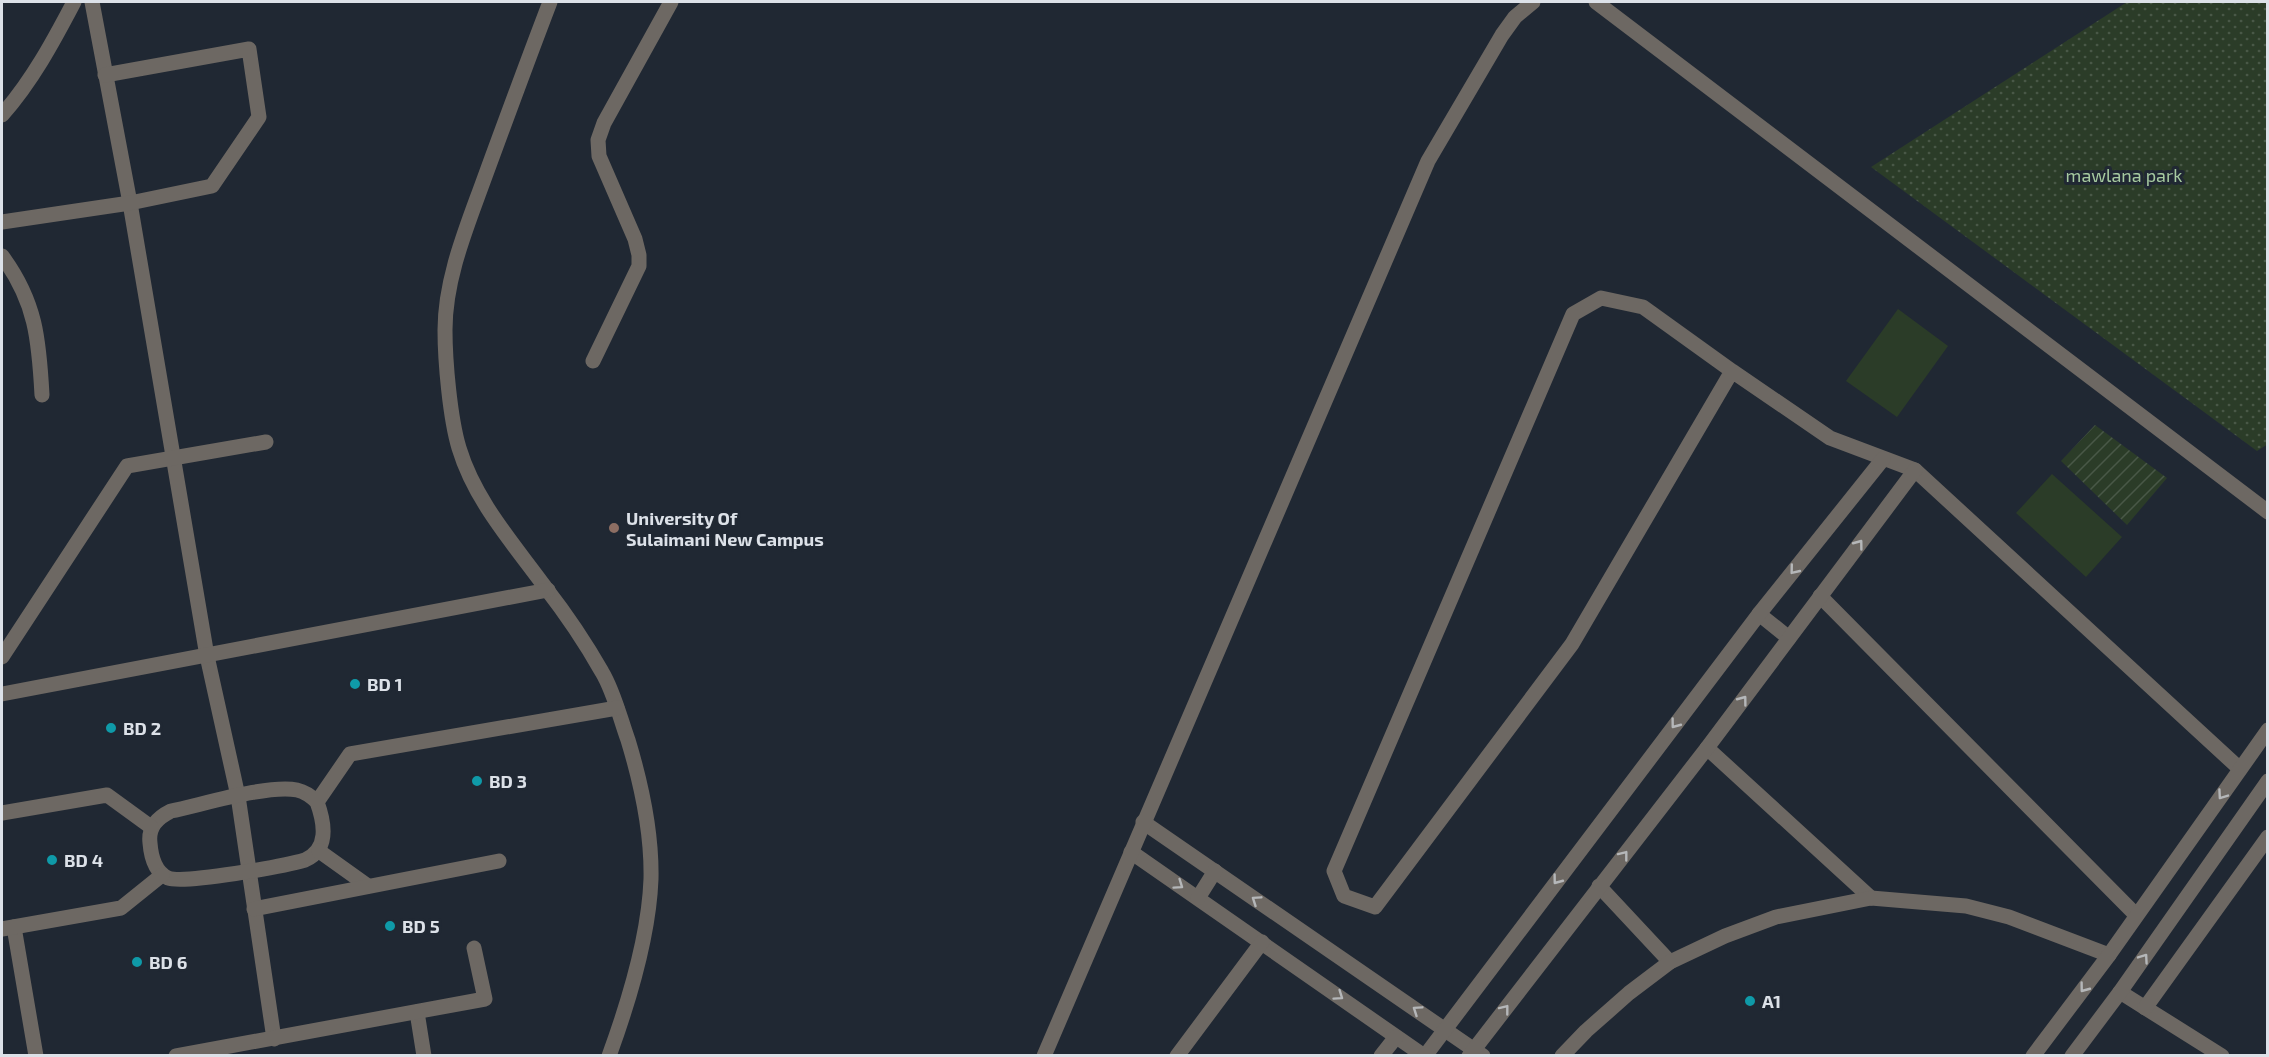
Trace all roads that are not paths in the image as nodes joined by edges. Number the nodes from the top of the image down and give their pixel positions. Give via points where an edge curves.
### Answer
1 (74, 2) edge
2 (92, 2) edge
3 (550, 2) edge
4 (671, 2) edge
5 (1533, 2) edge
6 (1596, 2) edge
7 (105, 75) junction
8 (2, 115) edge
9 (130, 203) junction
10 (2, 222) edge
11 (2, 256) edge
12 (593, 361) dead end
13 (1732, 371) junction
14 (42, 396) dead end
15 (266, 442) dead end
16 (173, 458) junction
17 (1883, 459) junction
18 (1915, 470) junction
19 (2268, 512) edge
20 (548, 590) junction
21 (1820, 596) junction
22 (1759, 614) junction
23 (1789, 638) junction
24 (207, 656) junction
25 (2, 657) edge
26 (2, 694) edge
27 (617, 708) junction
28 (2268, 730) edge
29 (1707, 748) junction
30 (2240, 769) junction
31 (2268, 781) edge
32 (238, 796) junction
33 (317, 802) junction
34 (2, 813) edge
35 (1143, 822) junction
36 (152, 827) junction
37 (2268, 837) edge
38 (319, 851) junction
39 (1131, 852) junction
40 (499, 861) dead end
41 (247, 870) junction
42 (1215, 871) junction
43 (162, 875) junction
44 (368, 886) junction
45 (1599, 886) junction
46 (1871, 897) junction
47 (1198, 898) junction
48 (254, 909) junction
49 (2136, 915) junction
50 (8, 928) edge
51 (1262, 942) junction
52 (474, 948) dead end
53 (2109, 955) junction
54 (1670, 962) junction
55 (2120, 992) junction
56 (2145, 1008) junction
57 (417, 1012) junction
58 (1444, 1029) junction
59 (1396, 1037) junction
60 (274, 1039) junction
61 (1475, 1053) edge
62 (36, 1056) edge
63 (176, 1056) edge
64 (424, 1056) edge
65 (609, 1056) edge
66 (1044, 1056) edge
67 (1177, 1056) edge
68 (1381, 1056) edge
69 (1424, 1056) edge
70 (1562, 1056) edge
71 (2033, 1056) edge
72 (2072, 1056) edge
73 (2222, 1056) edge

1 - 8 street via 47,54
2 - 7 street
3 - 20 street via 460,249 447,299 445,329 454,423 469,473 498,525
4 - 12 street via 598,140 599,156 639,255 635,275
5 - 35 street via 1502,35 1428,161
6 - 19 street
7 - 9 street
7 - 9 street via 249,49 259,117 212,186
9 - 10 street
9 - 16 street
11 - 14 street via 24,293 33,318 39,342
13 - 13 street via 1643,307 1601,298 1573,314 1334,870 1344,896 1375,907 1572,644
13 - 17 street via 1830,438
15 - 16 street
16 - 24 street
16 - 25 street via 127,466
17 - 18 street
17 -> 22 street
21 -> 18 street
18 - 30 street
20 - 24 street
20 - 27 street via 604,675
21 - 23 street
21 - 49 street
22 - 23 street
22 -> 58 street
29 -> 23 street
24 - 26 street
24 - 32 street
27 - 33 street via 350,754
27 - 65 street via 644,796 651,881 637,963
28 - 30 street
45 -> 29 street
29 - 46 street
30 -> 49 street
55 -> 31 street
32 - 33 street via 291,789 304,792
32 - 36 street via 171,811
32 - 41 street
33 - 38 street via 324,832
34 - 36 street via 107,795
35 - 39 street
35 - 42 street
36 - 43 street via 151,854
37 - 56 street
38 - 41 street via 296,863
38 - 44 street
39 -> 47 street
39 - 66 street
40 - 44 street
41 - 43 street via 183,880
41 - 48 street
42 - 47 street
58 -> 42 street
43 - 50 street via 121,908
44 - 48 street
45 - 54 street
61 -> 45 street
46 - 53 street via 1966,906 2009,917
46 - 54 street via 1776,917
47 - 51 street
48 - 60 street
49 - 53 street
50 - 62 street
51 -> 59 street
51 - 67 street
52 - 57 street via 485,999
53 -> 71 street
54 - 70 street via 1629,993
55 - 56 street
55 - 72 street
56 - 73 street
57 - 60 street
57 - 64 street
58 - 61 street
58 - 69 street
59 - 68 street
59 - 69 street
60 - 63 street

